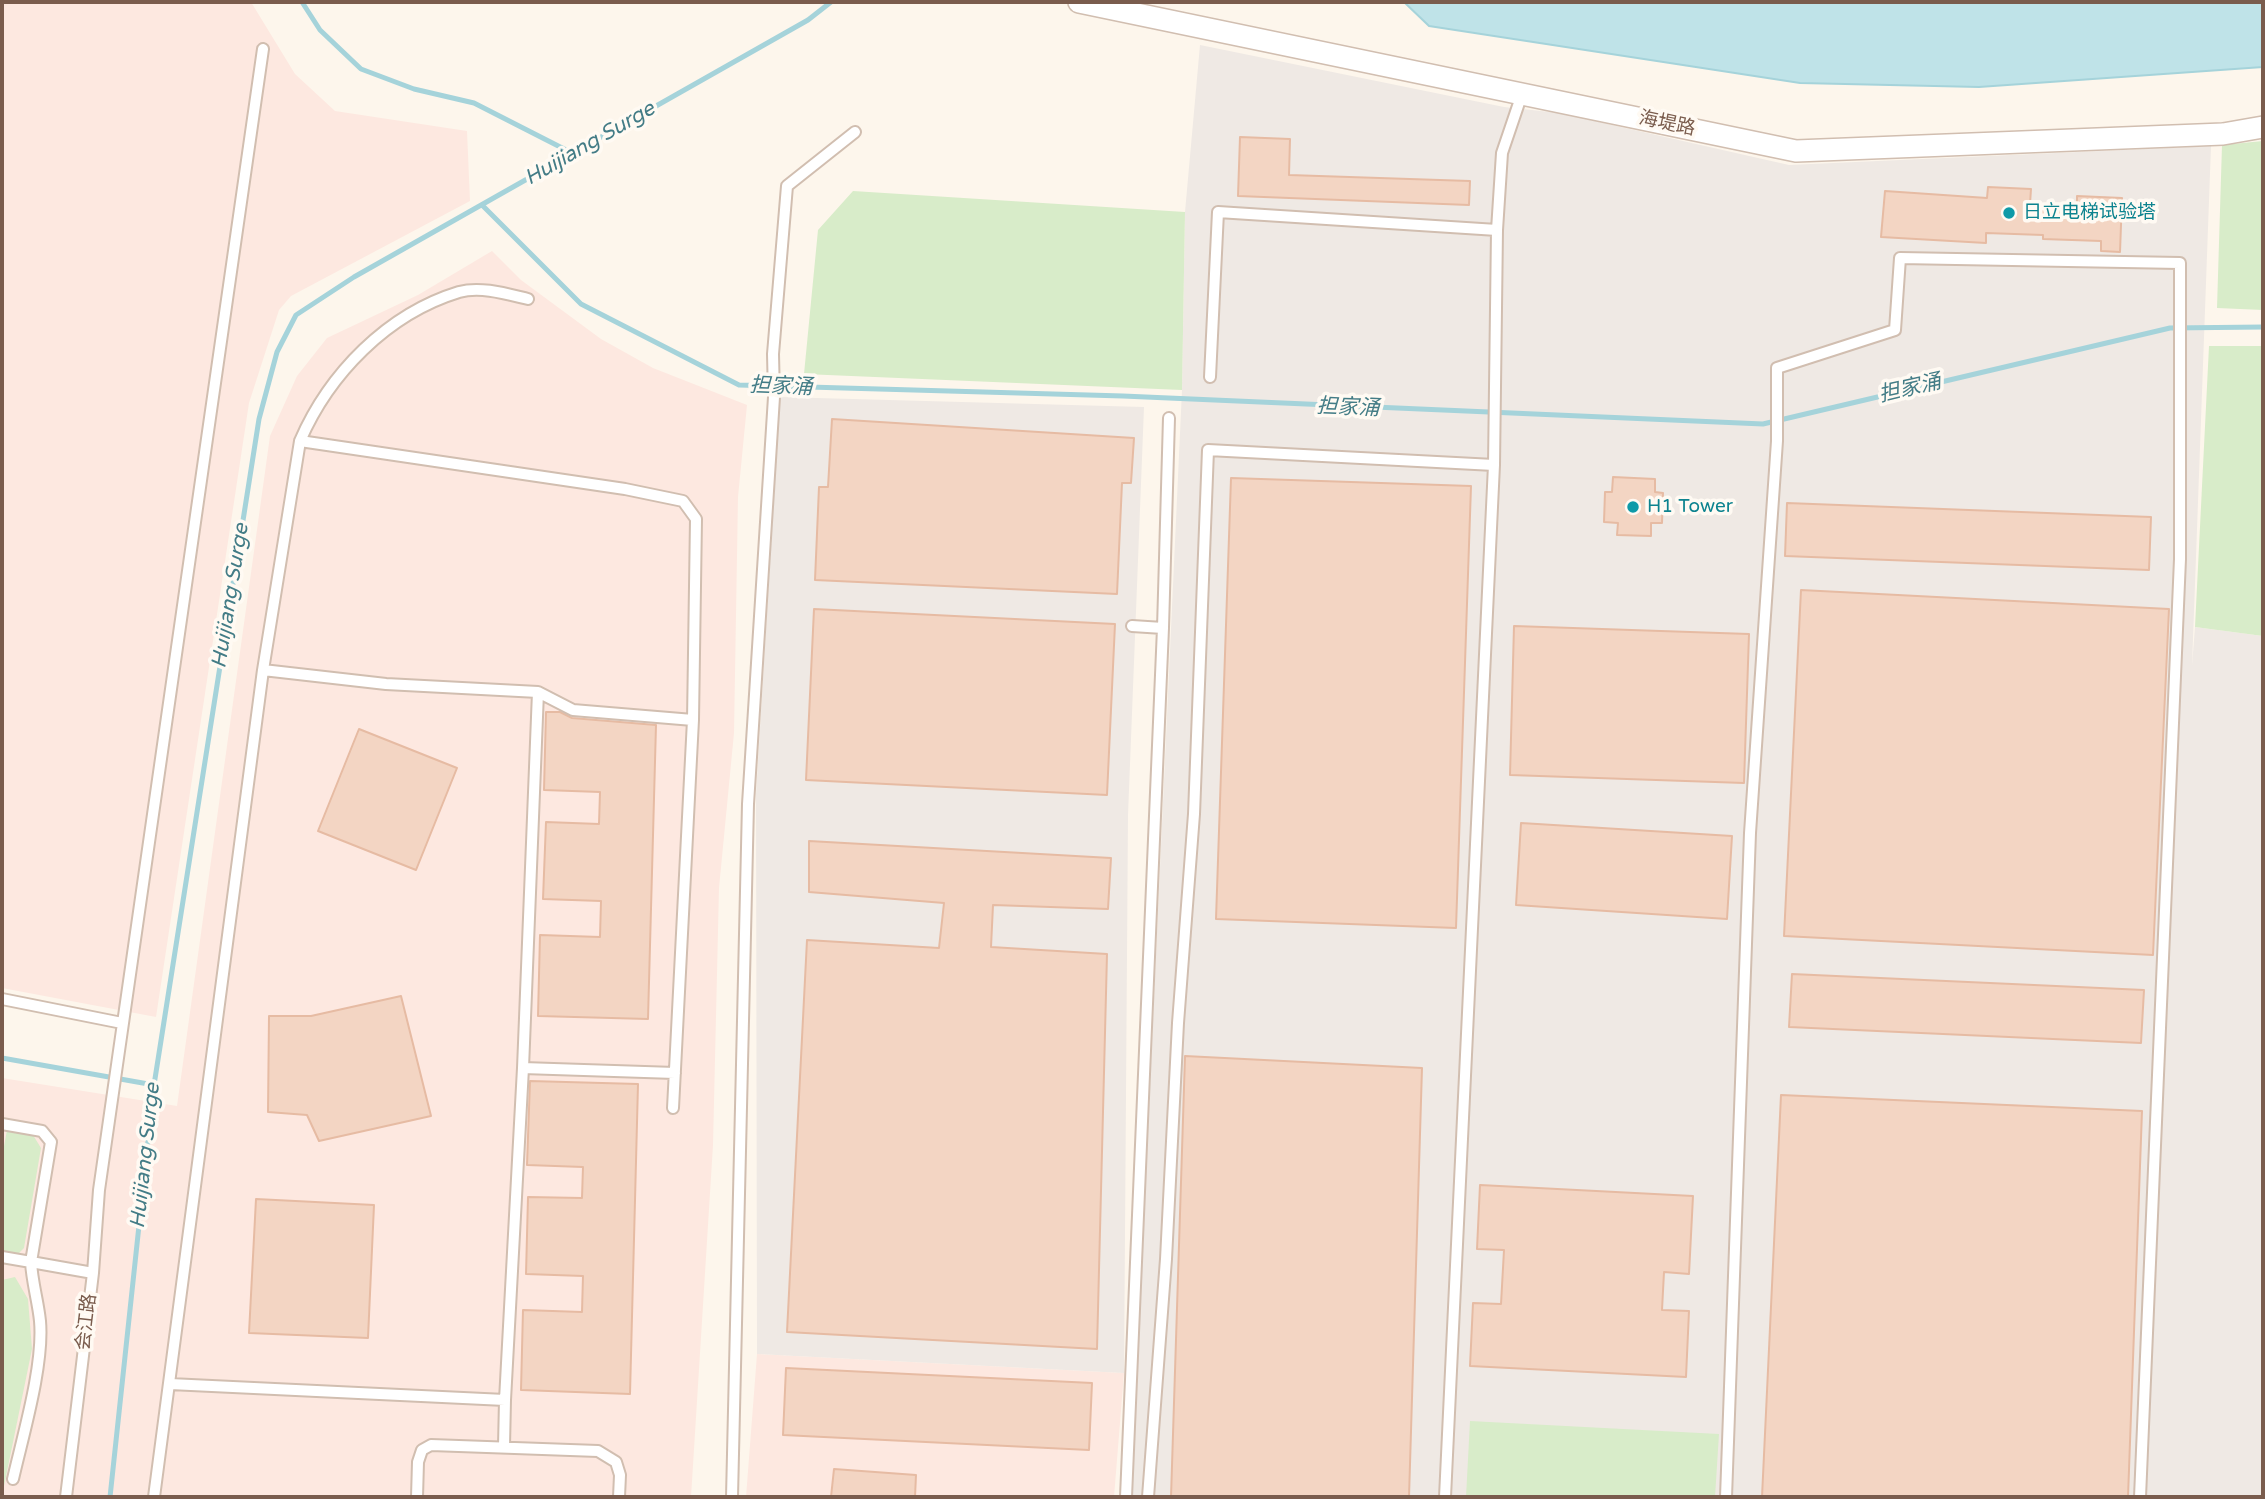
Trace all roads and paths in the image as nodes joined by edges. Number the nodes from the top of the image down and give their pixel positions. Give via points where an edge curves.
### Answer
1 (1079, 2) edge
2 (262, 49) dead end
3 (1522, 94) junction
4 (2263, 127) edge
5 (855, 132) dead end
6 (1497, 230) junction
7 (528, 299) dead end
8 (1210, 377) dead end
9 (1169, 418) dead end
10 (300, 441) junction
11 (1494, 465) junction
12 (1132, 626) dead end
13 (1163, 628) junction
14 (263, 670) junction
15 (538, 692) junction
16 (693, 720) junction
17 (2, 999) edge
18 (122, 1023) junction
19 (523, 1068) junction
20 (675, 1073) junction
21 (673, 1108) dead end
22 (2, 1124) edge
23 (2, 1257) edge
24 (31, 1262) junction
25 (93, 1273) junction
26 (170, 1384) junction
27 (505, 1400) junction
28 (504, 1446) junction
29 (13, 1479) dead end
30 (66, 1497) edge
31 (154, 1497) edge
32 (417, 1497) edge
33 (619, 1497) edge
34 (732, 1497) edge
35 (1126, 1497) edge
36 (1148, 1497) edge
37 (1445, 1497) edge
38 (1726, 1497) edge
39 (2140, 1497) edge

1 - 3 street, 海堤路
2 - 18 lane, 会江路
3 - 4 street, 海堤路 via 1796,151 2223,134
3 - 6 lane via 1502,153
5 - 34 lane via 787,186 748,804
6 - 8 lane via 1218,212
6 - 11 lane
7 - 10 lane via 492,291 461,292 409,316 377,336 314,409
9 - 13 lane
10 - 14 lane
10 - 16 lane via 683,501 696,519 698,546
11 - 36 lane via 1208,450 1194,814
11 - 37 lane
12 - 13 lane
13 - 35 lane
14 - 15 lane via 386,684
14 - 26 lane
15 - 16 lane via 573,710
15 - 19 lane
16 - 20 lane
17 - 18 lane
18 - 25 lane, 会江路 via 99,1190
19 - 20 lane
19 - 27 lane
20 - 21 lane
22 - 24 lane via 42,1131 51,1142
23 - 24 lane
24 - 25 lane
24 - 29 lane via 40,1322 39,1354
25 - 30 lane, 会江路
26 - 27 lane
26 - 31 lane
27 - 28 lane
28 - 32 lane via 431,1444 422,1450
28 - 33 lane via 609,1455 617,1462
38 - 39 lane via 1749,833 1777,433 1777,368 1895,330 1900,258 2180,263 2180,559

